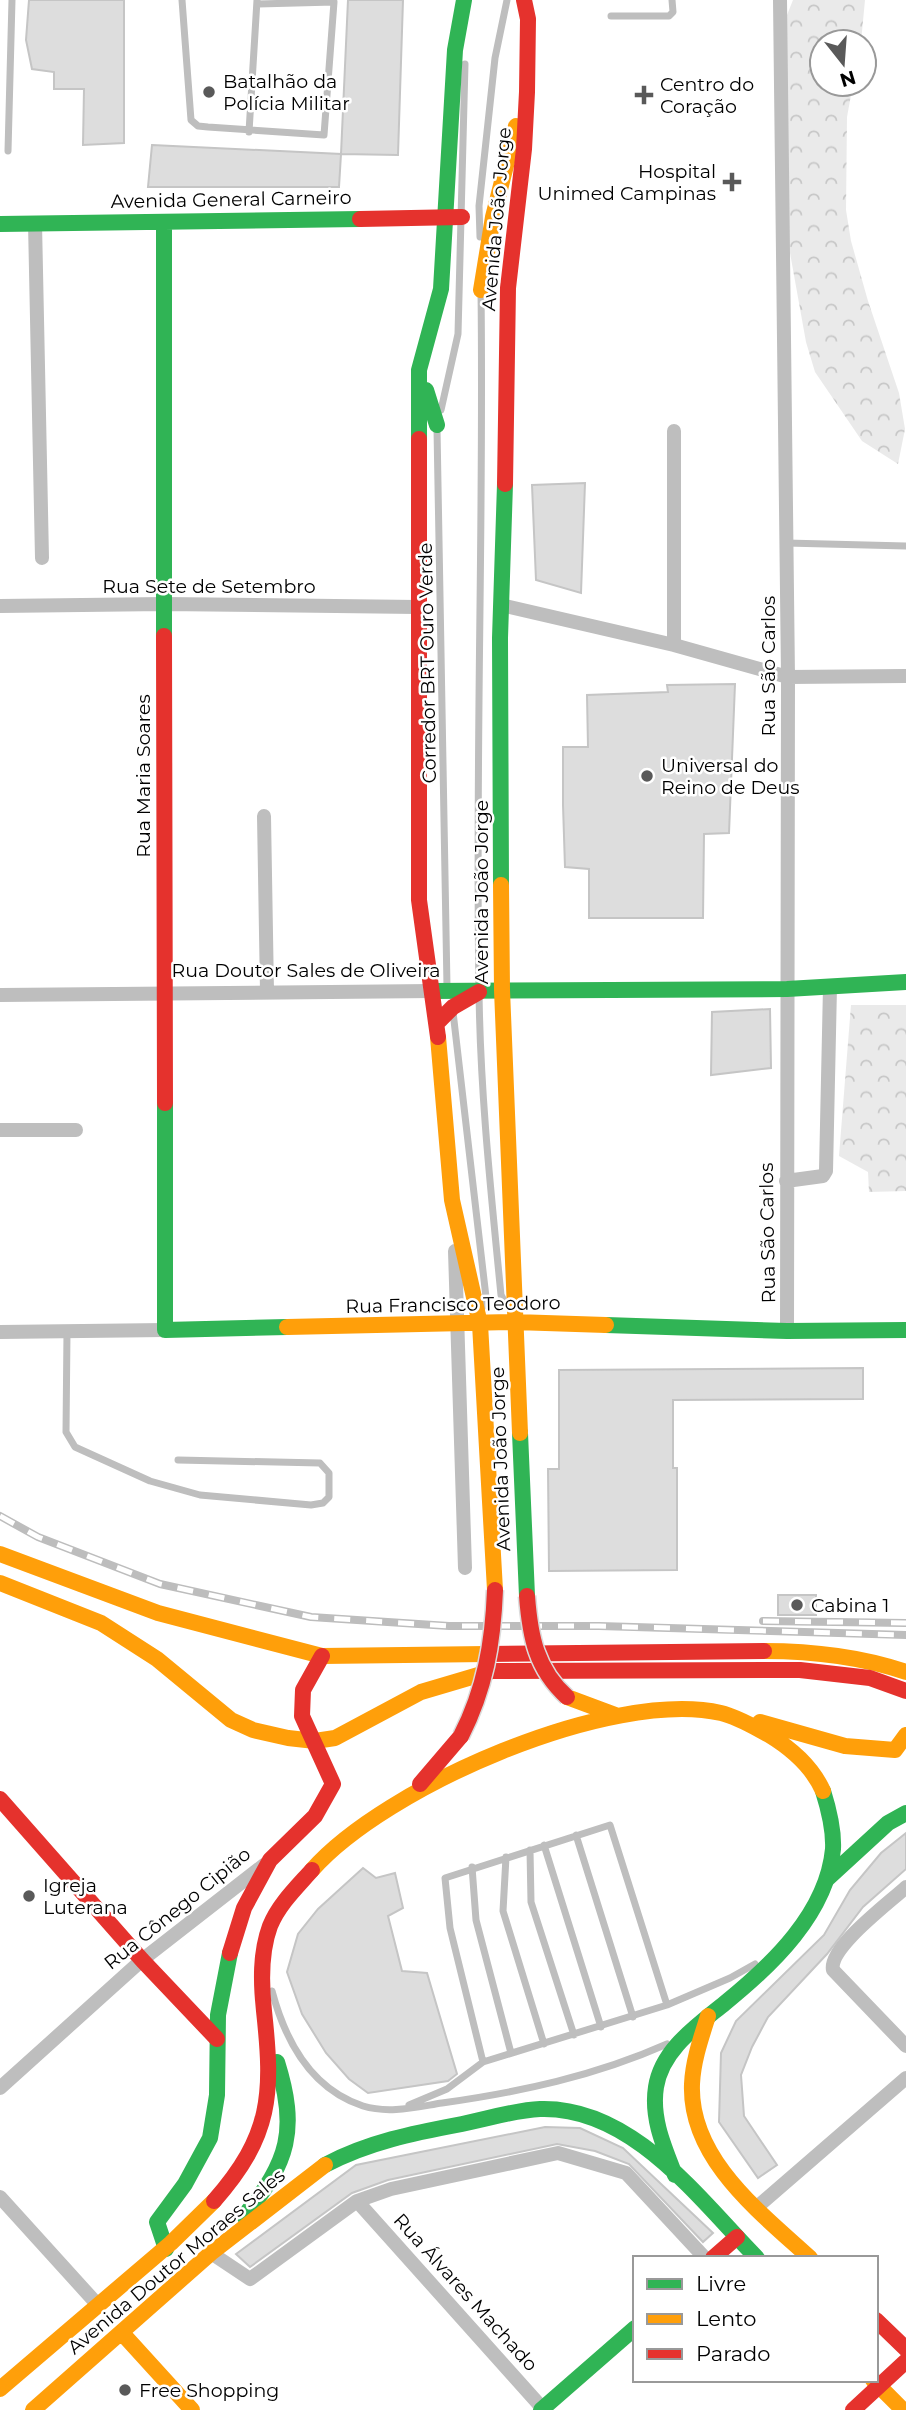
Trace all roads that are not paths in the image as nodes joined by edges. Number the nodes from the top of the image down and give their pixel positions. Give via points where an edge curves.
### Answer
1 (12, 0) edge
2 (182, 0) edge
3 (464, 0) edge
4 (507, 0) edge
5 (524, 0) edge
6 (672, 0) edge
7 (780, 0) edge
8 (257, 2) edge
9 (611, 16) dead end
10 (466, 46) dead end
11 (465, 59) dead end
12 (527, 92) junction
13 (249, 132) junction
14 (8, 151) dead end
15 (443, 217) junction
16 (462, 217) junction
17 (164, 222) junction
18 (35, 223) junction
19 (0, 224) edge
20 (481, 290) junction
21 (419, 370) junction
22 (437, 425) junction
23 (674, 431) dead end
24 (786, 543) junction
25 (906, 546) edge
26 (41, 558) dead end
27 (164, 604) junction
28 (501, 605) junction
29 (0, 606) edge
30 (417, 607) junction
31 (674, 645) junction
32 (906, 676) edge
33 (788, 677) junction
34 (264, 816) dead end
35 (906, 982) edge
36 (830, 987) junction
37 (787, 989) junction
38 (502, 990) junction
39 (164, 991) junction
40 (439, 991) junction
41 (267, 992) junction
42 (479, 992) junction
43 (0, 995) edge
44 (453, 1007) junction
45 (437, 1023) junction
46 (0, 1130) edge
47 (76, 1130) dead end
48 (786, 1181) junction
49 (452, 1199) junction
50 (515, 1322) junction
51 (459, 1324) junction
52 (480, 1324) junction
53 (906, 1330) edge
54 (165, 1331) junction
55 (787, 1331) junction
56 (0, 1332) edge
57 (67, 1332) junction
58 (178, 1460) dead end
59 (0, 1554) edge
60 (465, 1568) dead end
61 (0, 1583) edge
62 (322, 1656) junction
63 (906, 1672) edge
64 (906, 1691) edge
65 (721, 1712) junction
66 (618, 1716) junction
67 (906, 1735) edge
68 (314, 1741) junction
69 (408, 1796) junction
70 (0, 1799) edge
71 (906, 1813) edge
72 (576, 1835) junction
73 (544, 1845) junction
74 (530, 1850) junction
75 (506, 1857) junction
76 (271, 1860) junction
77 (472, 1867) junction
78 (827, 1879) junction
79 (906, 1887) edge
80 (786, 1946) junction
81 (265, 1950) junction
82 (142, 1960) junction
83 (667, 2005) junction
84 (263, 2015) junction
85 (708, 2016) junction
86 (633, 2017) junction
87 (601, 2027) junction
88 (574, 2035) junction
89 (688, 2035) junction
90 (217, 2039) junction
91 (544, 2044) junction
92 (906, 2046) edge
93 (511, 2053) junction
94 (483, 2062) junction
95 (906, 2078) edge
96 (0, 2088) edge
97 (398, 2109) junction
98 (675, 2175) junction
99 (0, 2197) edge
100 (357, 2202) junction
101 (757, 2207) junction
102 (737, 2237) junction
103 (166, 2249) junction
104 (211, 2253) junction
105 (703, 2256) edge
106 (715, 2256) edge
107 (755, 2256) edge
108 (808, 2256) edge
109 (97, 2304) junction
110 (878, 2322) edge
111 (633, 2330) edge
112 (122, 2333) junction
113 (906, 2349) edge
114 (906, 2361) edge
115 (878, 2382) edge
116 (876, 2383) edge
117 (0, 2389) edge
118 (33, 2410) edge
119 (192, 2410) edge
120 (543, 2410) edge
121 (853, 2410) edge
122 (903, 2410) edge

1 - 14 lane
2 - 13 lane via 191,120 198,126
3 - 10 lane
3 - 15 main road, Avenida João Jorge via 454,50
4 - 20 lane via 495,58 479,206
5 - 12 main road, Avenida João Jorge
6 - 9 lane via 669,16
7 - 24 street, Rua São Carlos
8 - 13 lane
8 - 13 lane via 334,2 326,131 322,135
11 - 16 lane, Corredor BRT Ouro Verde
12 - 20 main road via 493,217
12 - 28 main road, Avenida João Jorge via 508,288
15 - 16 main road, Avenida General Carneiro
15 - 17 main road, Avenida General Carneiro
15 - 21 main road, Avenida João Jorge via 441,289
16 - 22 lane, Corredor BRT Ouro Verde via 458,334
17 - 18 main road, Avenida General Carneiro
17 - 27 main road, Rua Maria Soares
18 - 19 main road, Avenida General Carneiro
18 - 26 street
20 - 42 lane
21 - 22 main road
21 - 30 main road, Avenida João Jorge
22 - 40 lane, Corredor BRT Ouro Verde
23 - 31 street
24 - 25 lane
24 - 33 street, Rua São Carlos
27 - 29 street, Rua Sete de Setembro
27 - 30 street, Rua Sete de Setembro
27 - 39 main road, Rua Maria Soares
28 - 31 street
28 - 38 main road, Avenida João Jorge
30 - 40 main road, Avenida João Jorge via 419,900
31 - 33 street
32 - 33 street
33 - 37 street, Rua São Carlos
34 - 41 street
35 - 36 main road, Rua Doutor Sales de Oliveira
36 - 37 main road, Rua Doutor Sales de Oliveira
36 - 48 street via 826,1171 823,1176
37 - 38 main road, Rua Doutor Sales de Oliveira
37 - 48 street, Rua São Carlos
38 - 42 main road, Rua Doutor Sales de Oliveira
38 - 50 main road, Avenida João Jorge
39 - 41 street, Rua Doutor Sales de Oliveira
39 - 43 street, Rua Doutor Sales de Oliveira
39 - 54 main road, Rua Maria Soares
40 - 41 street, Rua Doutor Sales de Oliveira
40 - 42 main road, Rua Doutor Sales de Oliveira
40 - 44 lane, Corredor BRT Ouro Verde
40 - 45 main road, Avenida João Jorge
42 - 44 main road, Avenida João Jorge
42 - 50 lane via 501,1295
44 - 45 main road, Avenida João Jorge
44 - 52 lane, Corredor BRT Ouro Verde via 486,1297
45 - 49 main road, Avenida João Jorge
46 - 47 street
48 - 55 street, Rua São Carlos
49 - 51 street, Avenida João Jorge
49 - 52 main road, Avenida João Jorge
50 - 52 main road, Rua Francisco Teodoro
50 - 55 main road, Rua Francisco Teodoro
50 - 66 main road, Avenida João Jorge, bridge via 530,1639 544,1675 567,1697
51 - 52 main road, Rua Francisco Teodoro
51 - 54 main road, Rua Francisco Teodoro
51 - 60 street, Avenida João Jorge
52 - 69 main road, Avenida João Jorge, bridge via 495,1590 489,1671 478,1706 461,1736
53 - 55 main road, Rua Francisco Teodoro
54 - 57 street, Rua Francisco Teodoro
56 - 57 street, Rua Francisco Teodoro
57 - 58 lane via 66,1432 75,1447 150,1481 200,1495 311,1505 329,1497 329,1473 320,1463
59 - 62 main road via 135,1606
61 - 68 main road via 113,1630 157,1658 231,1720 270,1734
62 - 63 main road via 797,1651 866,1658
62 - 68 main road, Rua Cônego Cipião via 301,1703
64 - 68 main road via 870,1678 800,1670 506,1669 447,1682 398,1702 335,1738
65 - 66 main road via 682,1710
65 - 67 main road via 851,1746 895,1750
65 - 78 main road via 786,1746 806,1763 822,1788 832,1820
66 - 69 main road via 538,1739
68 - 76 main road, Rua Cônego Cipião via 333,1779 329,1797
69 - 81 main road, Avenida Doutor Moraes Sales via 354,1834 303,1880 281,1906
70 - 82 main road
71 - 78 main road via 877,1832
72 - 73 lane
72 - 83 lane via 610,1825
72 - 86 lane
73 - 74 lane
73 - 87 lane
74 - 75 lane
74 - 88 lane via 531,1902
75 - 77 lane
75 - 91 lane via 503,1911
76 - 82 street, Rua Cônego Cipião
76 - 90 main road via 237,1927 224,1975
77 - 93 lane via 476,1920
77 - 94 lane via 446,1877 450,1928
78 - 80 main road via 813,1912
79 - 92 street via 839,1949 831,1965
80 - 83 lane via 730,1978
80 - 85 main road
81 - 84 main road, Avenida Doutor Moraes Sales
81 - 97 lane via 277,2008 300,2059 344,2098 365,2107
82 - 90 main road
82 - 96 street, Rua Cônego Cipião
83 - 86 lane
84 - 103 main road, Avenida Doutor Moraes Sales via 270,2086 252,2149 227,2186
84 - 104 main road via 289,2104 289,2129 275,2174
85 - 89 main road
85 - 101 main road via 693,2071 692,2096 700,2128 726,2172
86 - 87 lane
87 - 88 lane
88 - 91 lane
89 - 97 lane via 577,2077
89 - 98 main road via 661,2066 655,2087 659,2134
90 - 103 main road via 217,2095 210,2137 186,2184 158,2222
91 - 93 lane
93 - 94 lane
94 - 97 lane via 447,2089
95 - 101 street
98 - 102 main road, Avenida Doutor Moraes Sales
98 - 104 main road, Avenida Doutor Moraes Sales via 631,2136 610,2124 562,2110 492,2116 351,2151 320,2168
99 - 109 street
100 - 104 street via 250,2279
100 - 105 street via 391,2189 558,2153 626,2173
100 - 120 street, Rua Álvares Machado
101 - 108 main road
102 - 106 main road
102 - 107 main road, Avenida Doutor Moraes Sales
103 - 109 main road, Avenida Doutor Moraes Sales
104 - 112 main road, Avenida Doutor Moraes Sales
109 - 117 main road, Avenida Doutor Moraes Sales
110 - 113 main road
111 - 120 main road
112 - 118 main road, Avenida Doutor Moraes Sales
112 - 119 main road
114 - 115 main road
116 - 121 main road
116 - 122 main road

